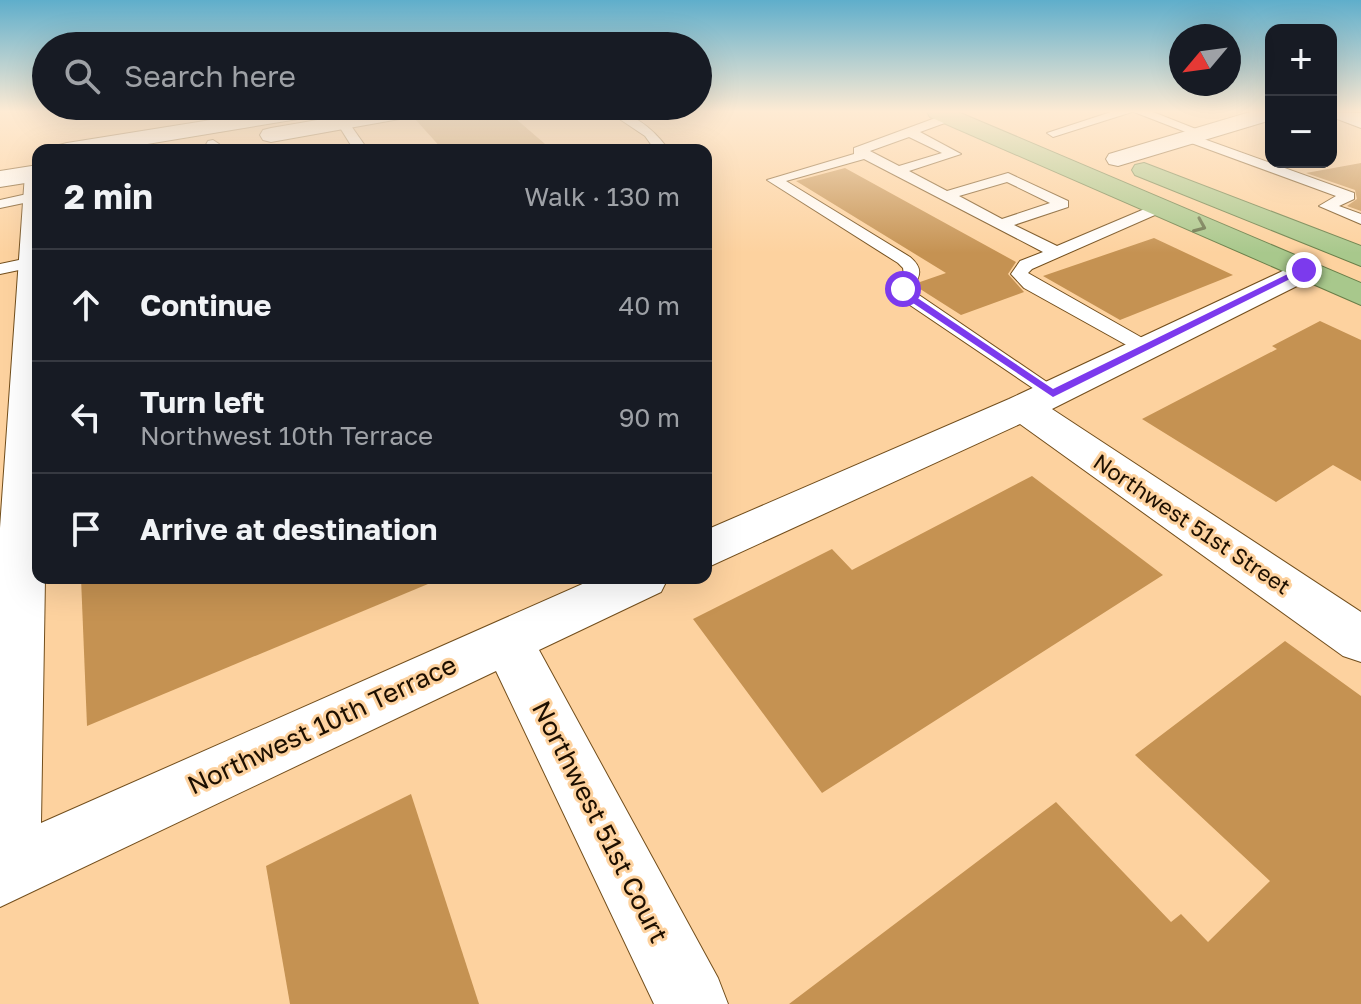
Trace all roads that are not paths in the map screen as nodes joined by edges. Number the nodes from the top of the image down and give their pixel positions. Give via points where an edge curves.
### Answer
1 (850, 159) edge
2 (872, 159) edge
3 (937, 159) edge
4 (1045, 159) edge
5 (1118, 159) edge
6 (0, 160) edge
7 (1250, 160) joint
8 (1222, 170) dead end
9 (896, 171) junction
10 (23, 186) edge
11 (945, 196) junction
12 (1159, 208) junction
13 (1361, 219) edge
14 (1001, 224) junction
15 (1056, 252) junction
16 (1361, 257) edge
17 (26, 260) edge
18 (1304, 270) junction
19 (1361, 295) edge
20 (1146, 348) junction
21 (1038, 401) junction
22 (712, 547) edge
23 (29, 579) edge
24 (631, 584) edge
25 (507, 640) junction
26 (1361, 640) edge
27 (4, 872) edge
28 (692, 1004) edge

1 - 21 lane via 774,180 904,260 911,266 903,289 910,297
2 - 9 lane
3 - 9 lane
4 - 12 highway
5 - 16 highway
6 - 10 street
7 - 8 lane
7 - 13 lane via 1349,196 1326,206
9 - 11 lane
10 - 17 street
11 - 14 lane
11 - 14 lane via 1008,177 1063,204
12 - 15 lane
12 -> 18 highway
14 - 15 lane
15 - 20 lane via 1026,265 1019,276
17 - 23 street
18 - 19 highway
18 - 20 street
20 - 21 street
21 - 22 street
21 - 26 street, Northwest 51st Street
23 - 27 street
24 - 25 street, Northwest 10th Terrace
25 - 27 street, Northwest 10th Terrace
25 - 28 street, Northwest 51st Court

